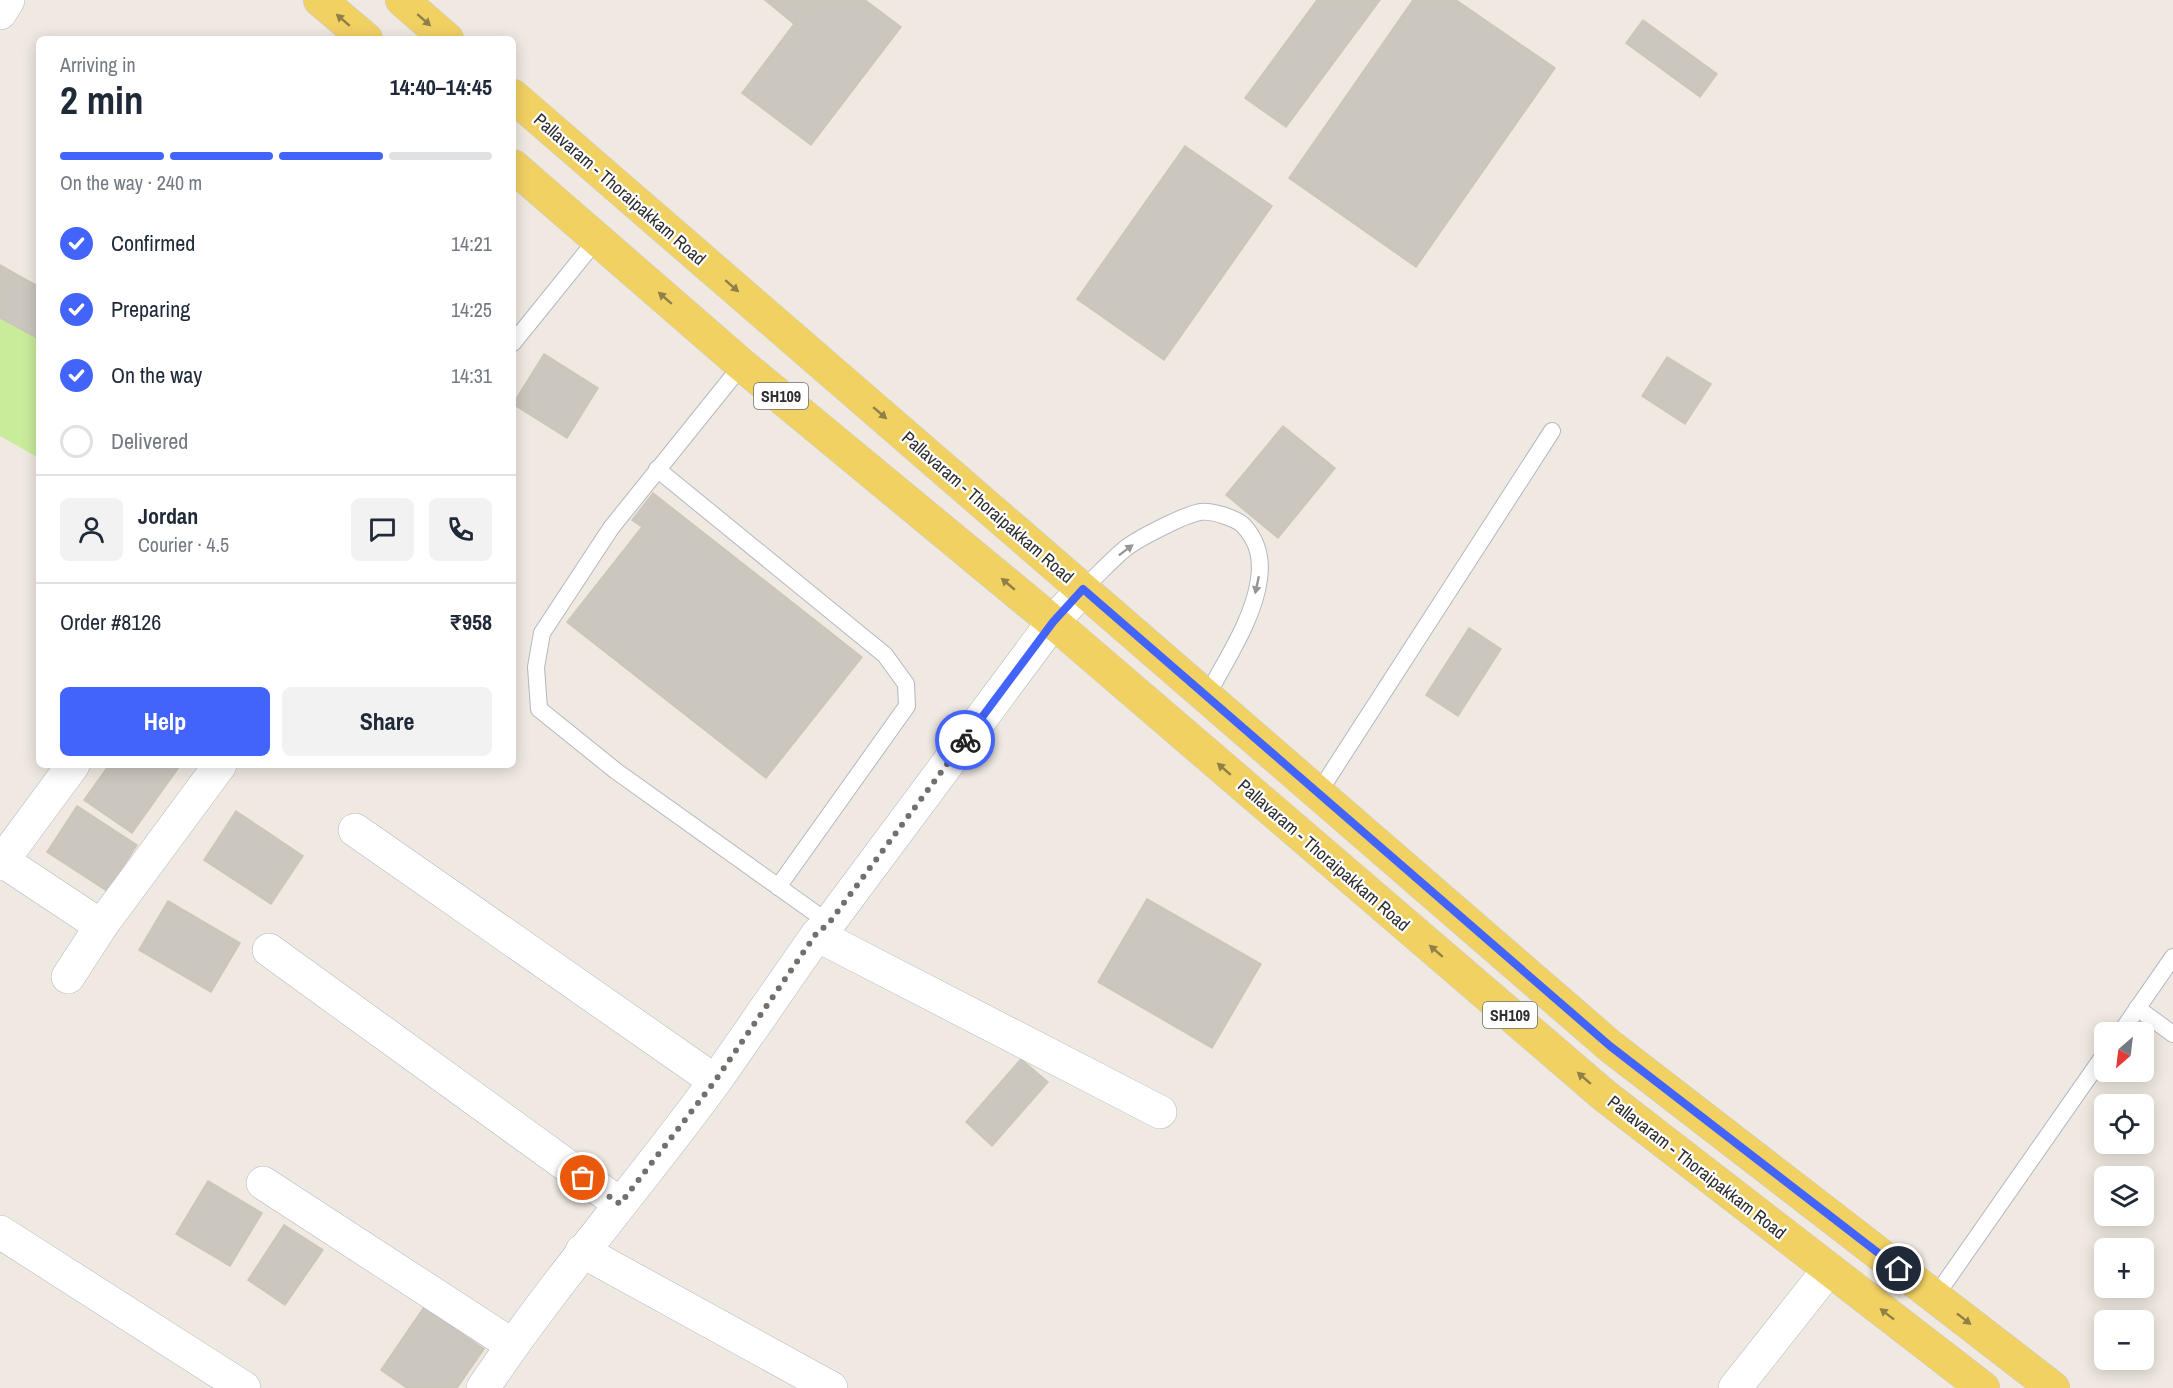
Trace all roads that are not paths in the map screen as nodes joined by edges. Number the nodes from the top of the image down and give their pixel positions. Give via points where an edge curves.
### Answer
1 (8, 0) edge
2 (320, 0) edge
3 (402, 0) edge
4 (0, 13) edge
5 (362, 36) edge
6 (444, 36) edge
7 (516, 99) edge
8 (516, 169) edge
9 (597, 239) junction
10 (516, 339) edge
11 (742, 365) junction
12 (1552, 431) dead end
13 (657, 469) junction
14 (1083, 589) junction
15 (1053, 622) junction
16 (1207, 696) junction
17 (71, 768) edge
18 (218, 768) edge
19 (1318, 792) junction
20 (355, 830) dead end
21 (1, 861) edge
22 (778, 887) junction
23 (101, 926) junction
24 (823, 929) junction
25 (269, 950) dead end
26 (2173, 957) edge
27 (68, 977) dead end
28 (2138, 1008) junction
29 (2128, 1022) edge
30 (2173, 1034) edge
31 (2094, 1069) edge
32 (715, 1081) junction
33 (1160, 1112) dead end
34 (263, 1183) dead end
35 (620, 1204) junction
36 (0, 1232) edge
37 (582, 1251) junction
38 (1829, 1269) junction
39 (1935, 1297) junction
40 (512, 1345) junction
41 (1966, 1382) edge
42 (244, 1388) edge
43 (483, 1388) edge
44 (831, 1388) edge
45 (1735, 1388) edge
46 (2053, 1388) edge

1 - 4 street
5 -> 2 main road
3 -> 6 main road
7 -> 14 main road, Pallavaram - Thoraipakkam Road / SH109
8 - 9 main road, Pallavaram - Thoraipakkam Road / SH109
9 - 10 lane
11 -> 9 main road, Pallavaram - Thoraipakkam Road / SH109
11 - 13 lane
15 -> 11 main road, Pallavaram - Thoraipakkam Road / SH109
12 - 19 lane
13 - 22 lane via 885,655 906,684 907,706
13 - 22 lane via 610,528 542,633 536,667 538,709 616,771
14 - 15 street
14 - 16 main road, Pallavaram - Thoraipakkam Road / SH109
14 -> 16 lane via 1127,547 1173,523 1201,512 1240,523 1254,538 1261,559 1259,582 1250,614
15 - 24 street
38 -> 15 main road, Pallavaram - Thoraipakkam Road / SH109 via 1605,1096
16 - 19 main road, Pallavaram - Thoraipakkam Road / SH109
17 - 21 street
18 - 23 street
19 - 39 main road, Pallavaram - Thoraipakkam Road / SH109 via 1610,1046
20 - 32 street
21 - 23 street
22 - 24 lane
23 - 27 street
24 - 32 street
24 - 33 street
25 - 35 street
26 - 28 lane
28 - 29 lane
28 - 30 lane
31 - 39 lane
32 - 35 street
34 - 40 street
35 - 37 street
36 - 42 street
37 - 40 street
37 - 44 street
41 -> 38 main road, Pallavaram - Thoraipakkam Road / SH109
38 - 45 street
39 -> 46 main road, Pallavaram - Thoraipakkam Road / SH109
40 - 43 street

